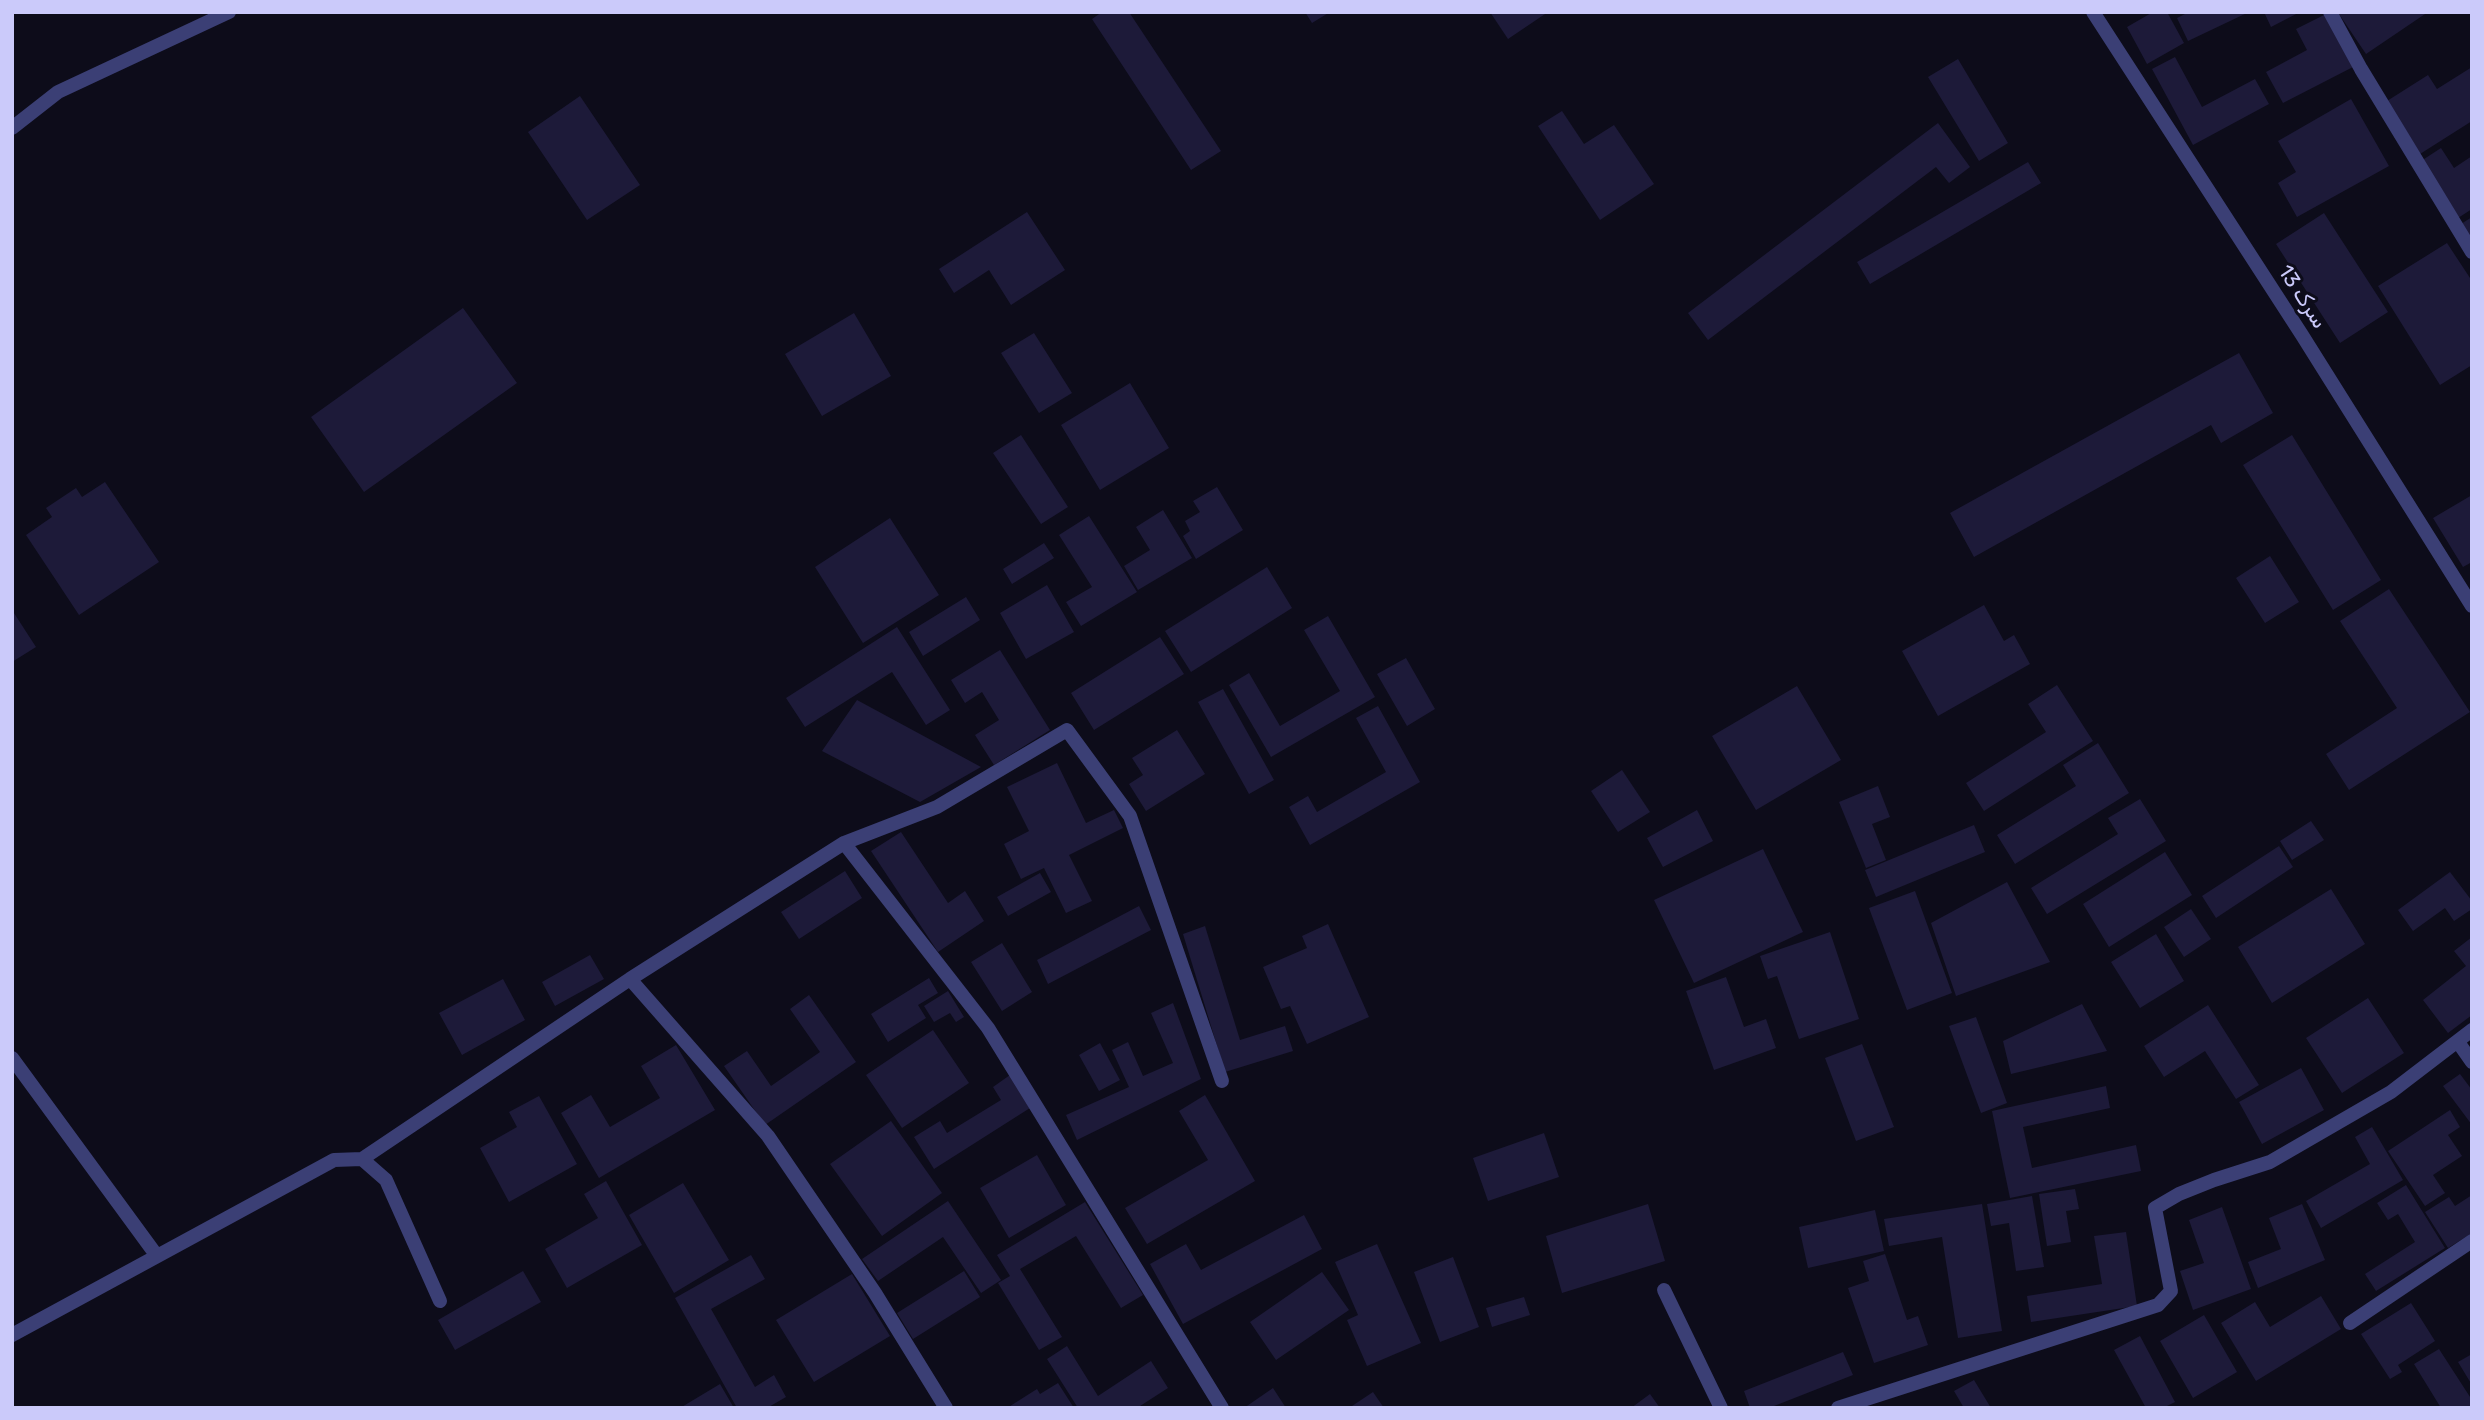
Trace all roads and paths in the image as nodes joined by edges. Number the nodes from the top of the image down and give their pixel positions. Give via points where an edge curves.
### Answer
1 (229, 12) edge
2 (2330, 12) edge
3 (2099, 14) edge
4 (12, 128) edge
5 (2472, 252) edge
6 (2472, 606) edge
7 (844, 843) junction
8 (630, 979) junction
9 (2472, 1030) edge
10 (2458, 1042) junction
11 (12, 1058) edge
12 (2472, 1062) edge
13 (1222, 1081) dead end
14 (362, 1159) junction
15 (2472, 1241) edge
16 (157, 1256) junction
17 (1664, 1290) dead end
18 (440, 1301) dead end
19 (2350, 1323) dead end
20 (12, 1335) edge
21 (946, 1408) edge
22 (1222, 1408) edge
23 (1721, 1408) edge
24 (1838, 1408) edge

1 - 4 street via 58,92
2 - 5 street
3 - 6 street, سرک 13
7 - 8 street
7 - 13 street via 937,807 1067,730 1130,816
7 - 22 street via 988,1028
8 - 14 street
8 - 21 street via 768,1136 875,1293
9 - 10 street
10 - 12 street
10 - 24 street via 2391,1092 2270,1162 2214,1180 2155,1208 2171,1291 2158,1305
11 - 16 street
14 - 16 street via 334,1160
14 - 18 street via 386,1180
15 - 19 street
16 - 20 street
17 - 23 street

